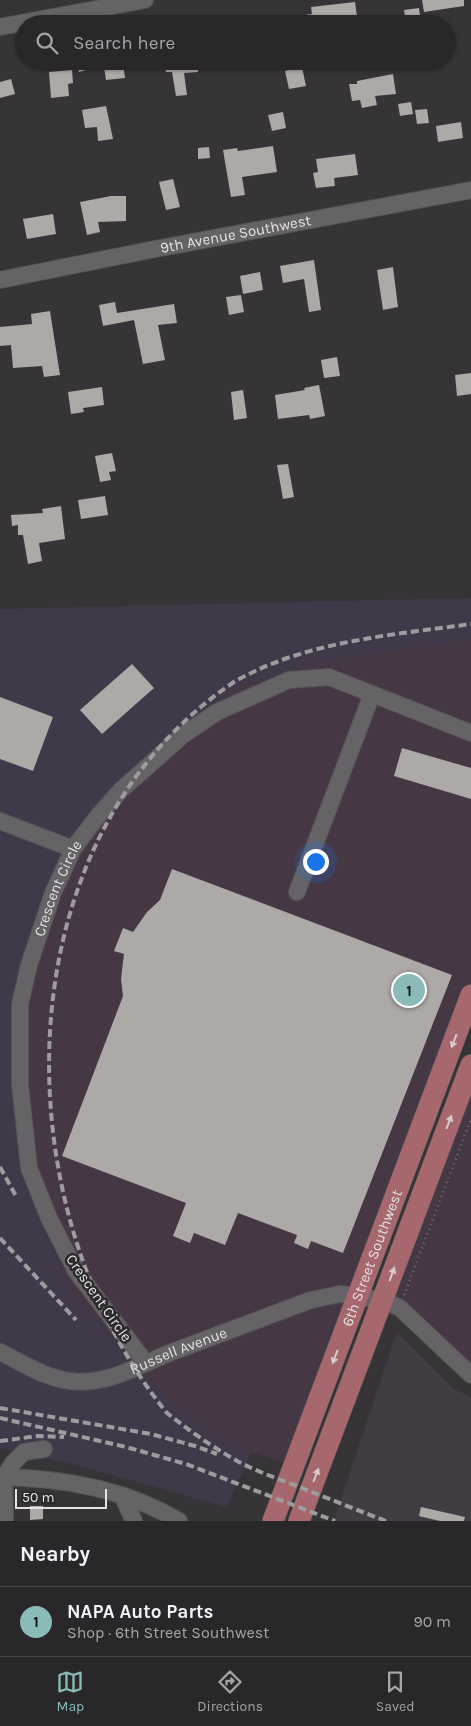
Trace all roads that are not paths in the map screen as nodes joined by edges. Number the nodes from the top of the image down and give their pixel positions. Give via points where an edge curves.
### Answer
1 (145, 0) edge
2 (64, 15) edge
3 (15, 24) edge
4 (0, 27) edge
5 (471, 190) edge
6 (0, 280) edge
7 (372, 694) junction
8 (471, 733) edge
9 (0, 821) edge
10 (73, 849) junction
11 (297, 892) dead end
12 (471, 995) edge
13 (471, 1065) edge
14 (358, 1296) junction
15 (382, 1300) junction
16 (0, 1352) edge
17 (145, 1362) junction
18 (471, 1375) edge
19 (44, 1449) dead end
20 (2, 1477) edge
21 (122, 1495) junction
22 (5, 1521) edge
23 (134, 1521) edge
24 (179, 1521) edge
25 (273, 1521) edge
26 (299, 1521) edge

1 - 2 street
3 - 4 street
5 - 6 street, 9th Avenue Southwest
7 - 8 street, Crescent Circle
7 - 10 street, Crescent Circle via 329,677 289,680 217,712 183,734 134,779 98,816
7 - 11 street
9 - 10 street
10 - 17 street, Crescent Circle via 53,893 20,1004 20,1084 29,1168 48,1218 76,1271
12 -> 14 main road, 6th Street Southwest
15 -> 13 main road, 6th Street Southwest
14 - 15 street, Russell Avenue
14 - 17 street, Russell Avenue via 340,1294 311,1300
14 -> 25 main road, 6th Street Southwest
15 - 18 street, Russell Avenue via 406,1312
26 -> 15 main road, 6th Street Southwest
16 - 17 street, Russell Avenue via 41,1373 71,1381 102,1380
19 - 20 street via 24,1452
20 - 21 street via 39,1478
20 - 22 street
21 - 23 street
21 - 24 street

